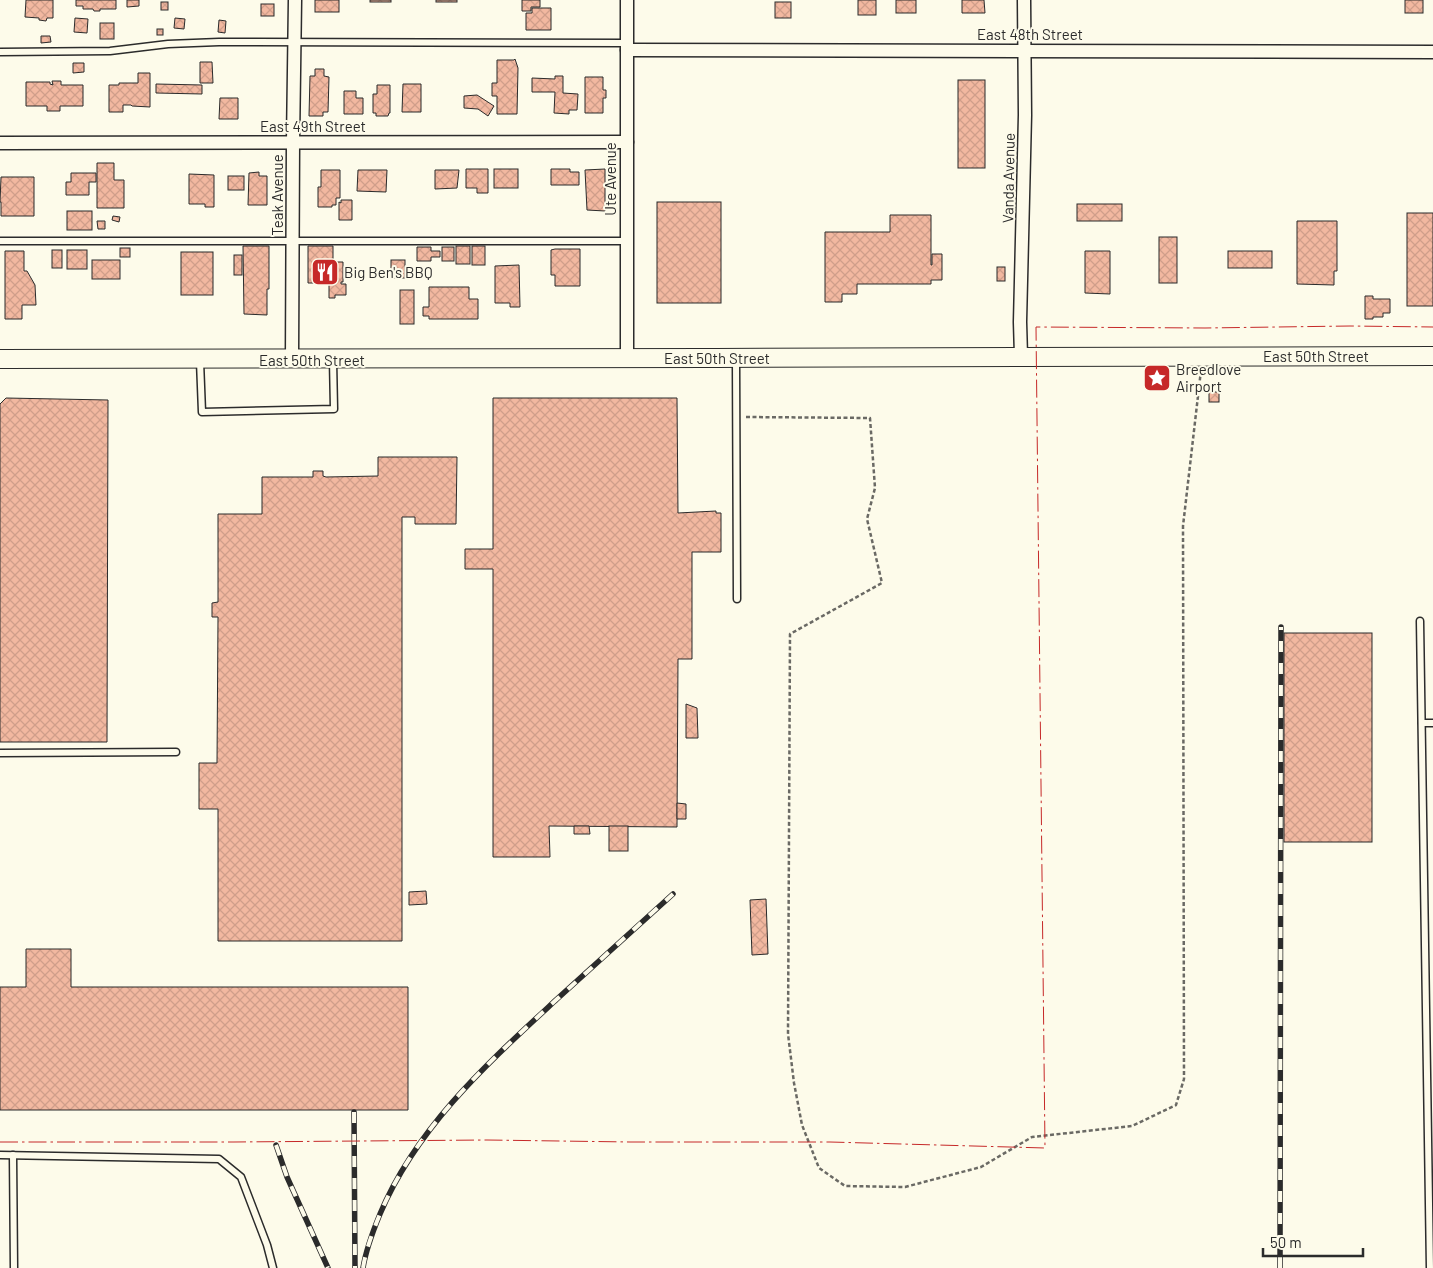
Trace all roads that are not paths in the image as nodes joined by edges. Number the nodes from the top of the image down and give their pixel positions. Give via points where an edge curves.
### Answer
1 (295, 0) edge
2 (627, 0) edge
3 (1024, 0) edge
4 (295, 42) junction
5 (627, 46) junction
6 (1024, 51) junction
7 (0, 52) edge
8 (1433, 52) edge
9 (293, 142) junction
10 (626, 142) junction
11 (0, 143) edge
12 (293, 240) junction
13 (0, 241) edge
14 (626, 241) junction
15 (1021, 356) junction
16 (1433, 356) edge
17 (736, 358) junction
18 (0, 359) edge
19 (200, 359) junction
20 (627, 359) junction
21 (292, 360) junction
22 (333, 360) junction
23 (737, 599) dead end
24 (1420, 621) dead end
25 (1422, 723) junction
26 (1433, 723) edge
27 (176, 752) dead end
28 (0, 753) edge
29 (1430, 1114) edge
30 (0, 1154) edge
31 (13, 1155) junction
32 (14, 1268) edge
33 (273, 1268) edge
34 (1430, 1268) edge

1 - 4 street, Teak Avenue
2 - 5 street, Ute Avenue
3 - 6 street, Vanda Avenue
4 - 5 lane
4 - 7 lane via 168,44 110,51
4 - 9 street, Teak Avenue
5 - 6 street, East 48th Street
5 - 10 street, Ute Avenue
6 - 8 street, East 48th Street
6 - 15 street, Vanda Avenue
9 - 10 street, East 49th Street
9 - 11 street, East 49th Street
9 - 12 street, Teak Avenue
10 - 14 street, Ute Avenue
12 - 13 lane
12 - 14 lane
12 - 21 street, Teak Avenue
14 - 20 street, Ute Avenue
15 - 16 main road, East 50th Street
15 - 17 main road, East 50th Street
17 - 20 main road, East 50th Street
17 - 23 lane
18 - 19 main road, East 50th Street
19 - 21 main road, East 50th Street
19 - 22 lane via 202,412 334,409
20 - 22 main road, East 50th Street
21 - 22 main road, East 50th Street
24 - 25 lane
25 - 26 lane
25 - 29 lane
27 - 28 lane
29 - 34 lane
30 - 31 lane
31 - 32 lane
31 - 33 lane via 219,1159 240,1177

